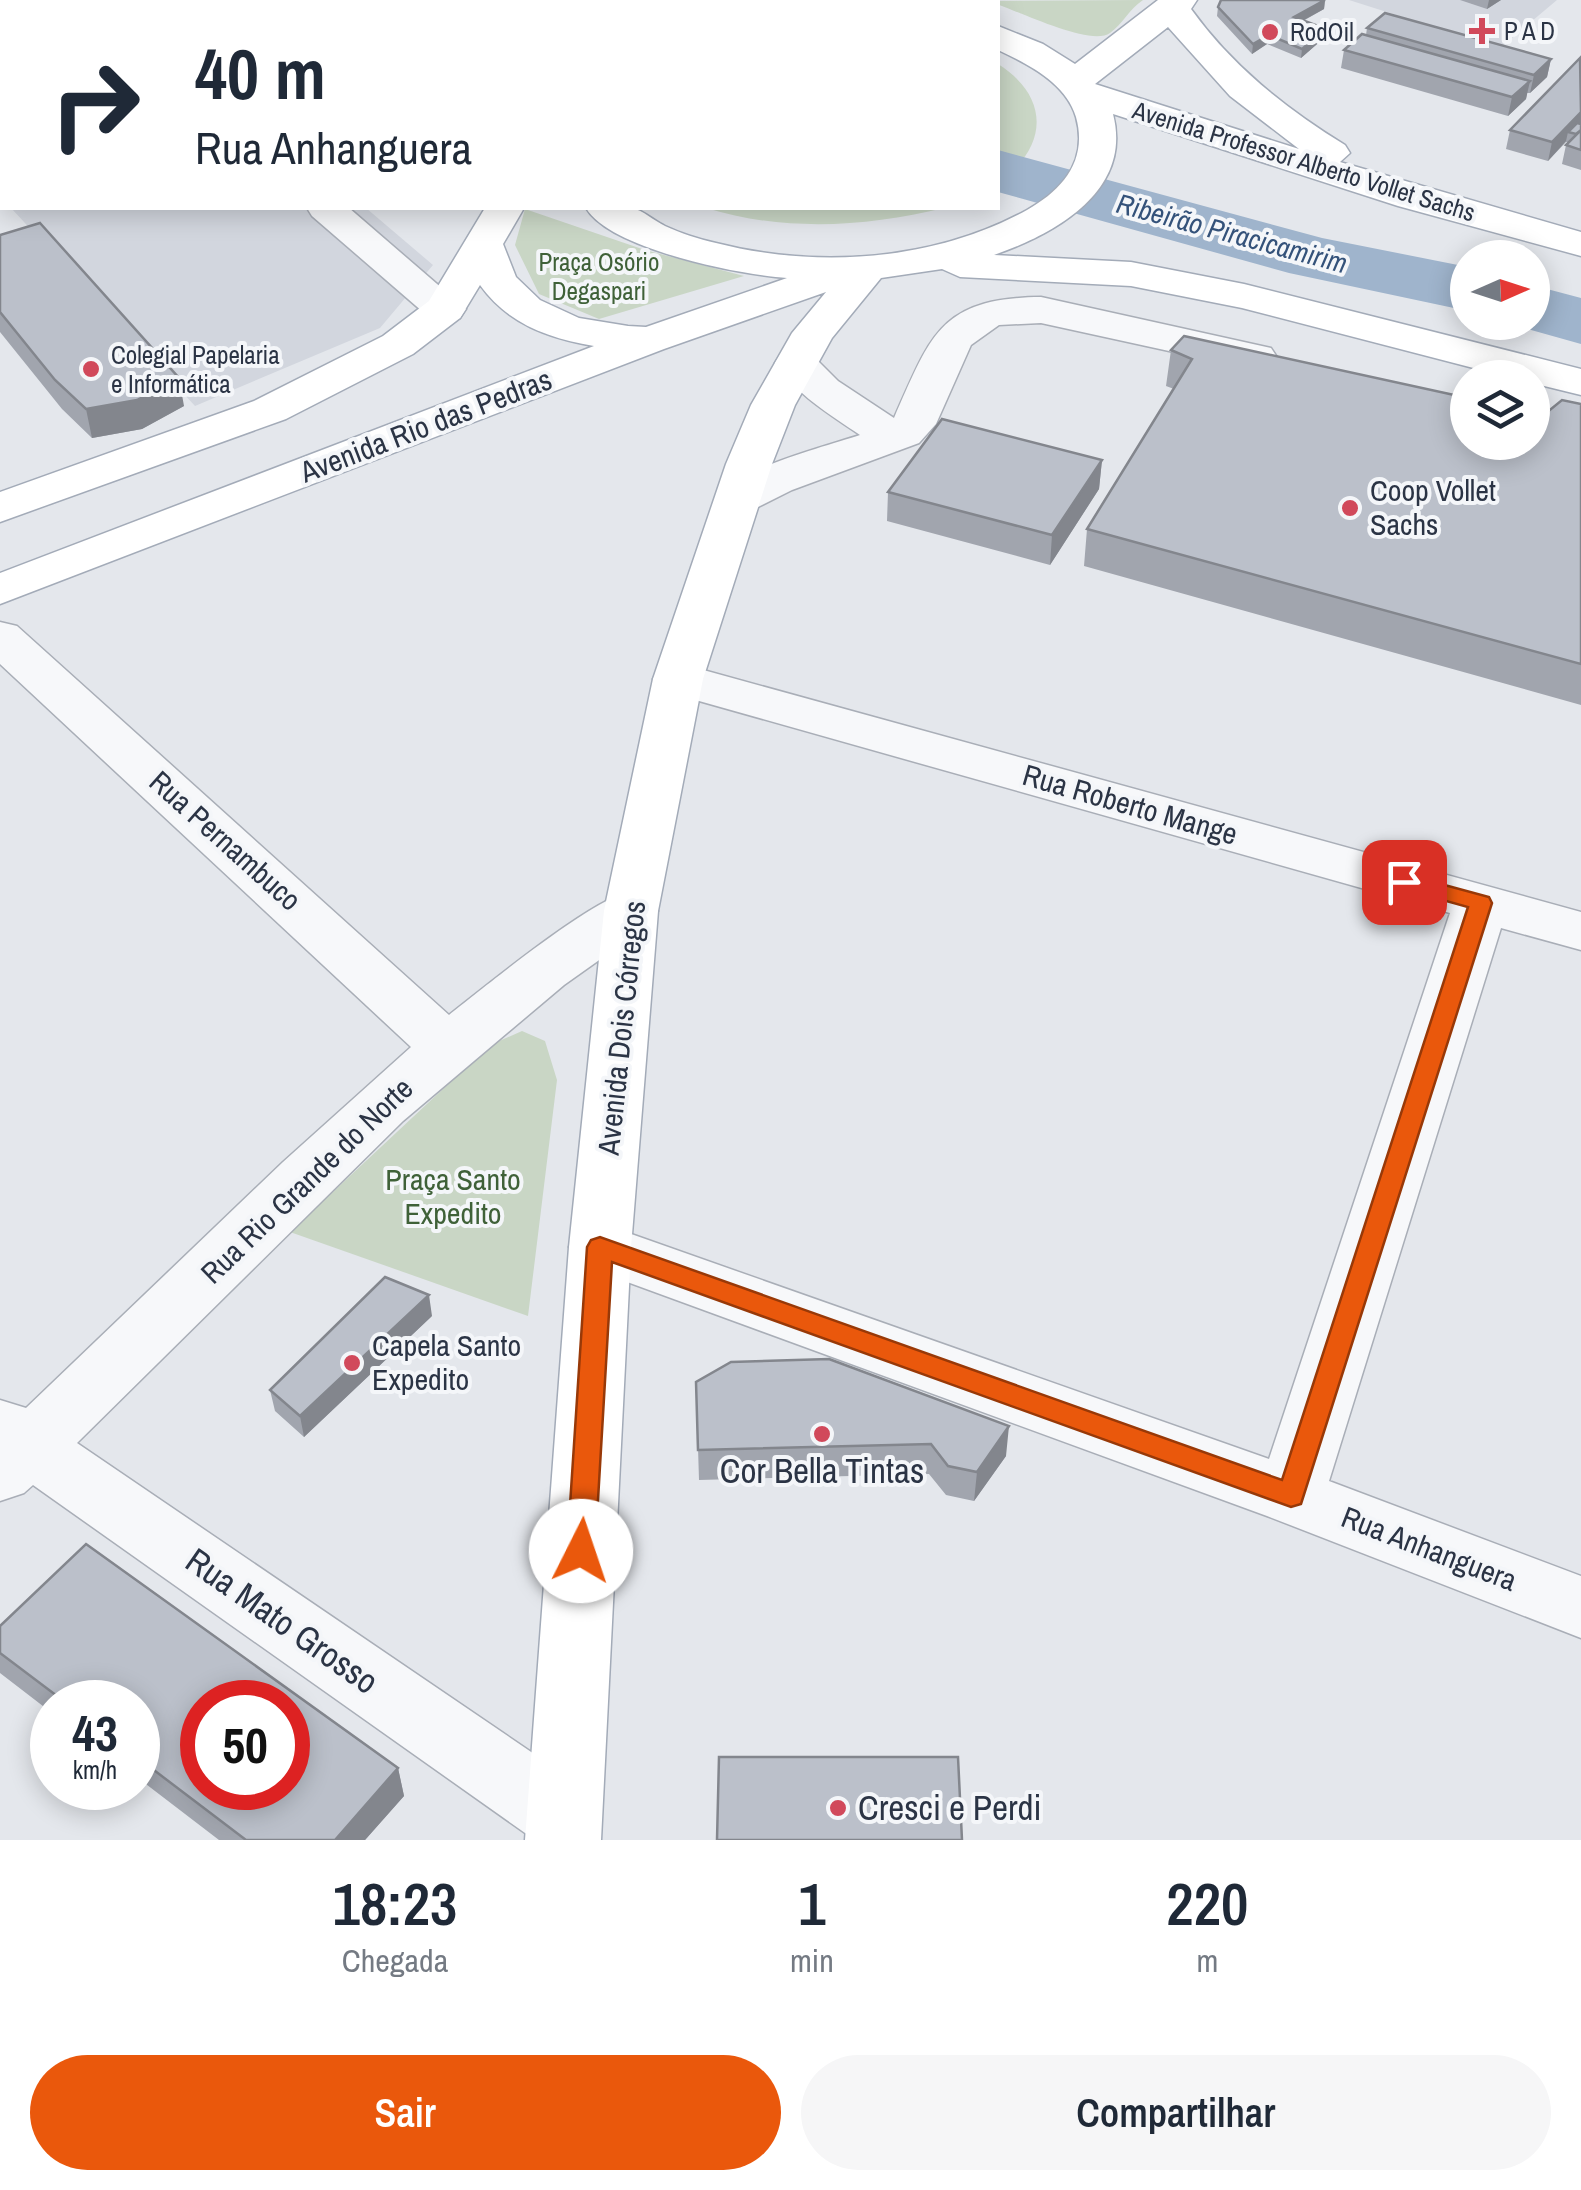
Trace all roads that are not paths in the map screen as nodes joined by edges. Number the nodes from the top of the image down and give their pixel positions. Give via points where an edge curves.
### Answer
1 (1176, 3) edge
2 (1000, 38) edge
3 (1080, 88) junction
4 (1412, 198) junction
5 (328, 210) edge
6 (608, 210) edge
7 (493, 225) edge
8 (1581, 244) edge
9 (870, 266) junction
10 (445, 309) junction
11 (649, 340) junction
12 (796, 363) junction
13 (1296, 366) edge
14 (1581, 382) edge
15 (535, 384) junction
16 (893, 437) junction
17 (740, 498) junction
18 (0, 508) edge
19 (0, 590) edge
20 (0, 638) edge
21 (678, 679) junction
22 (1481, 903) junction
23 (631, 911) junction
24 (1581, 931) edge
25 (447, 1047) junction
26 (600, 1247) junction
27 (10, 1448) edge
28 (1291, 1496) junction
29 (1581, 1607) edge
30 (564, 1828) edge

1 - 3 main road
1 - 4 main road via 1207,54 1259,103
2 - 3 main road, Avenida Professor Alberto Vollet Sachs via 1048,62
3 - 4 main road, Avenida Professor Alberto Vollet Sachs
3 - 9 main road via 1096,116 1100,142 1090,174 1064,204 994,242
4 - 8 main road, Avenida Professor Alberto Vollet Sachs
5 - 10 street
6 - 9 main road via 704,252 776,264
7 - 10 main road
7 - 11 main road via 496,278 528,309 582,331
9 - 11 main road, Avenida Rio das Pedras
9 - 12 main road, Avenida Dois Córregos via 820,322
9 - 14 main road via 1011,265 1131,274
10 - 15 main road via 540,346 544,365
10 - 18 main road via 398,345 270,410
11 - 15 main road, Avenida Rio das Pedras
12 - 16 street via 822,390
12 - 17 main road, Avenida Dois Córregos via 772,405
13 - 16 street via 1041,310 979,314 954,336 914,424
15 - 19 main road, Avenida Rio das Pedras
16 - 17 street
17 - 21 main road, Avenida Dois Córregos
20 - 25 street, Rua Pernambuco
21 - 22 street, Rua Roberto Mange
21 - 23 main road, Avenida Dois Córregos
22 - 24 street, Rua Roberto Mange
22 - 28 street
23 - 25 street, Rua Rio Grande do Norte
23 - 26 main road, Avenida Dois Córregos
25 - 27 street, Rua Rio Grande do Norte
26 - 28 street, Rua Anhanguera
26 - 30 main road, Avenida Dois Córregos
27 - 30 street, Rua Mato Grosso
28 - 29 street, Rua Anhanguera

